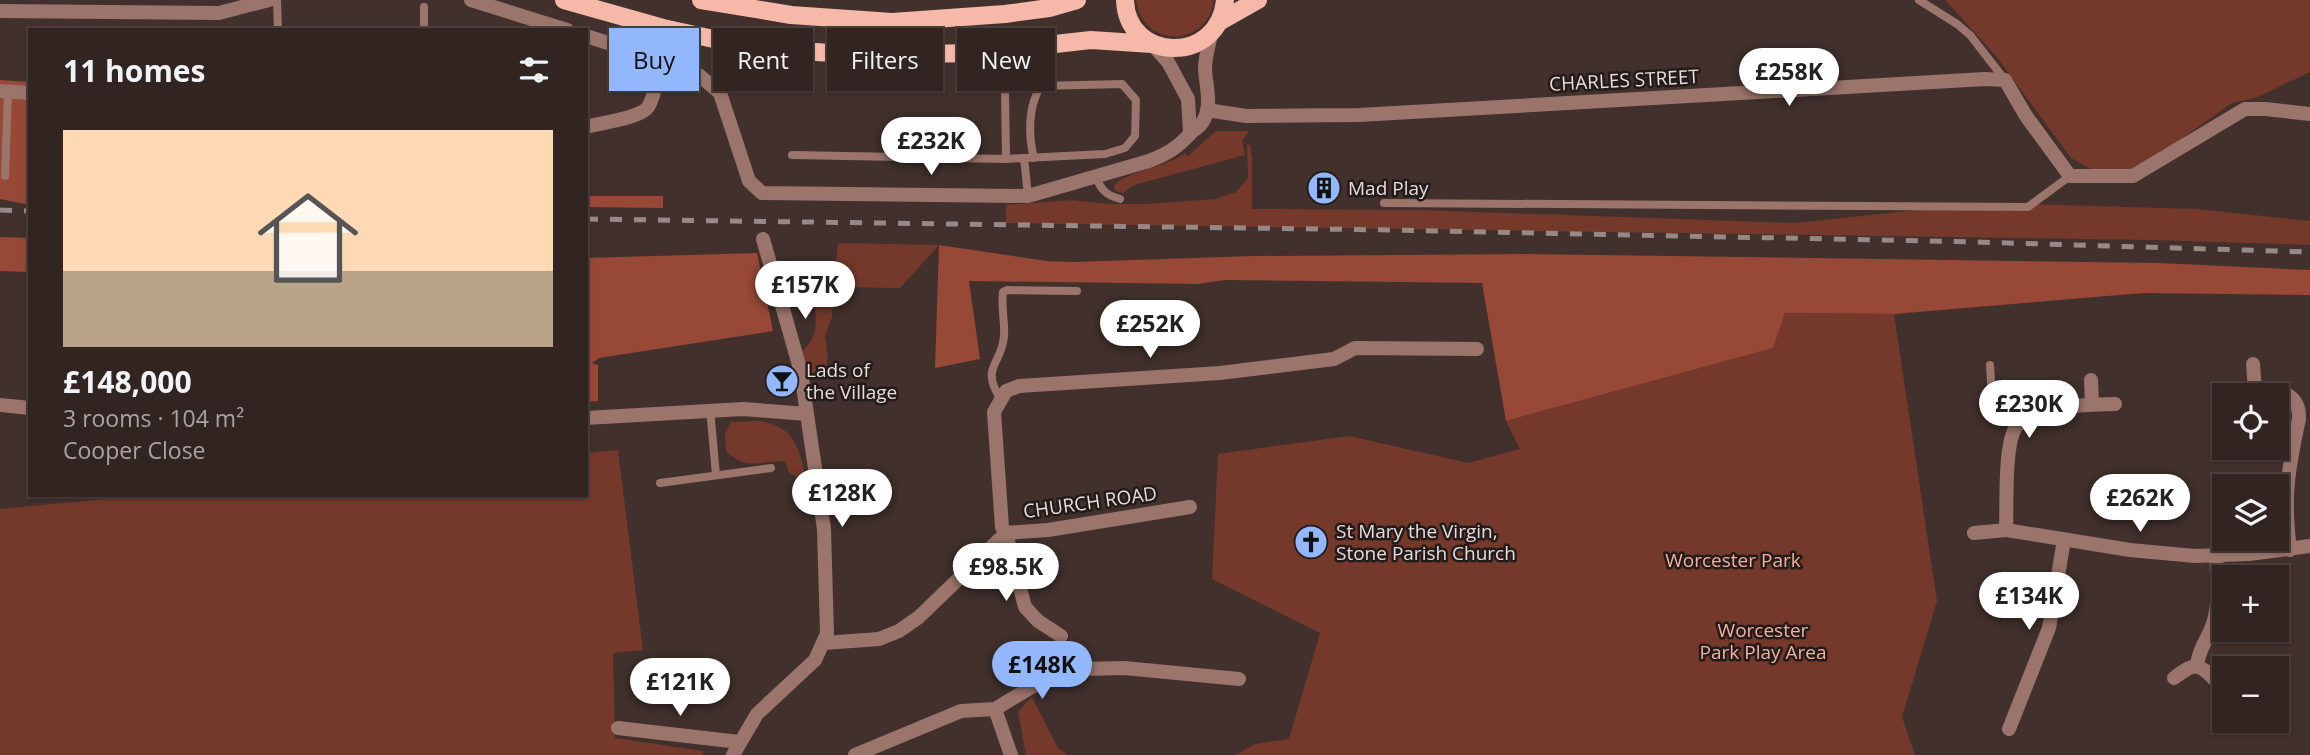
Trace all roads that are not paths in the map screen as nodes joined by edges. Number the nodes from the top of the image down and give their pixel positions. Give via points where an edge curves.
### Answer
1 (269, 0) edge
2 (277, 0) edge
3 (471, 0) edge
4 (564, 0) edge
5 (701, 0) edge
6 (1077, 0) edge
7 (1125, 0) edge
8 (1225, 0) edge
9 (1258, 0) edge
10 (1919, 0) edge
11 (72, 7) edge
12 (424, 7) dead end
13 (0, 11) edge
14 (1216, 27) junction
15 (278, 28) edge
16 (424, 28) edge
17 (561, 28) edge
18 (588, 37) edge
19 (609, 43) edge
20 (1152, 44) junction
21 (699, 75) edge
22 (2005, 80) junction
23 (4, 91) edge
24 (653, 91) edge
25 (1004, 91) dead end
26 (28, 93) edge
27 (1206, 110) junction
28 (2310, 114) edge
29 (588, 126) edge
30 (1190, 133) junction
31 (792, 155) dead end
32 (1029, 158) junction
33 (1006, 159) junction
34 (5, 176) dead end
35 (2070, 176) junction
36 (1096, 177) junction
37 (1028, 196) junction
38 (1120, 199) dead end
39 (1384, 203) dead end
40 (763, 239) dead end
41 (1077, 290) dead end
42 (1477, 349) dead end
43 (2252, 364) dead end
44 (1990, 365) dead end
45 (2091, 380) dead end
46 (2254, 383) edge
47 (2289, 396) edge
48 (1000, 398) junction
49 (2092, 404) junction
50 (2115, 404) dead end
51 (0, 405) edge
52 (28, 408) edge
53 (710, 410) junction
54 (807, 414) junction
55 (588, 418) edge
56 (2017, 425) junction
57 (771, 468) dead end
58 (716, 475) junction
59 (660, 483) dead end
60 (1190, 507) dead end
61 (2006, 530) junction
62 (1006, 533) junction
63 (1974, 533) dead end
64 (2064, 540) junction
65 (2310, 546) edge
66 (2290, 550) junction
67 (2216, 556) junction
68 (1061, 636) dead end
69 (824, 643) junction
70 (2197, 666) junction
71 (2212, 677) edge
72 (2174, 678) dead end
73 (1239, 679) dead end
74 (995, 709) junction
75 (618, 728) dead end
76 (2009, 729) dead end
77 (736, 748) edge
78 (855, 755) edge
79 (1012, 755) edge

1 - 11 street via 219,13
2 - 15 lane
3 - 17 street
4 - 20 main road via 755,48 862,55 975,53 1091,40
5 - 6 main road via 791,15 892,22 1005,14
7 - 20 main road via 1130,23
8 - 14 main road
9 - 14 main road
10 - 22 lane via 1957,24
11 - 13 street
12 - 16 lane
14 - 20 main road via 1186,48
14 - 27 street via 1205,66
18 - 19 street
20 - 30 street via 1170,64 1188,99
21 - 37 street via 720,93 749,181 762,193
22 - 27 street, CHARLES STREET via 1359,115 1255,117
22 - 35 street
23 - 26 street
23 - 34 lane
24 - 29 street via 646,110
25 - 33 lane
27 - 30 street via 1202,125
28 - 35 street via 2245,109 2133,176
30 - 36 street via 1166,155
31 - 33 lane
32 - 32 lane via 1105,154 1125,148 1135,136 1136,100 1122,84 1041,86 1034,97
32 - 33 lane
32 - 37 lane
35 - 39 lane via 2028,207
36 - 37 street
36 - 38 lane via 1101,190
40 - 54 street via 801,372
41 - 48 lane via 1004,291 1003,343 991,373
42 - 48 street via 1355,348 1334,359 1220,373 1015,386
43 - 46 street
44 - 56 lane via 1992,397
45 - 49 street
47 - 66 street via 2299,411 2286,484
48 - 62 street via 994,425
49 - 50 street
49 - 56 street via 2032,415
51 - 52 street
53 - 54 street
53 - 55 street
53 - 58 lane
54 - 69 street via 825,540 828,614
56 - 61 street via 2010,439
57 - 58 lane
58 - 59 lane
60 - 62 street, CHURCH ROAD
61 - 63 street
61 - 64 street
62 - 68 street via 1025,607
62 - 69 street, CHURCH ROAD via 900,631 879,639
64 - 67 street
64 - 76 street via 2049,628
65 - 66 street
66 - 67 street
67 - 70 street via 2216,609
69 - 77 street via 815,660 760,711
70 - 71 street
70 - 72 street
73 - 74 street via 1124,668 1081,669 1040,682
74 - 78 street via 961,711
74 - 79 street
75 - 77 street

